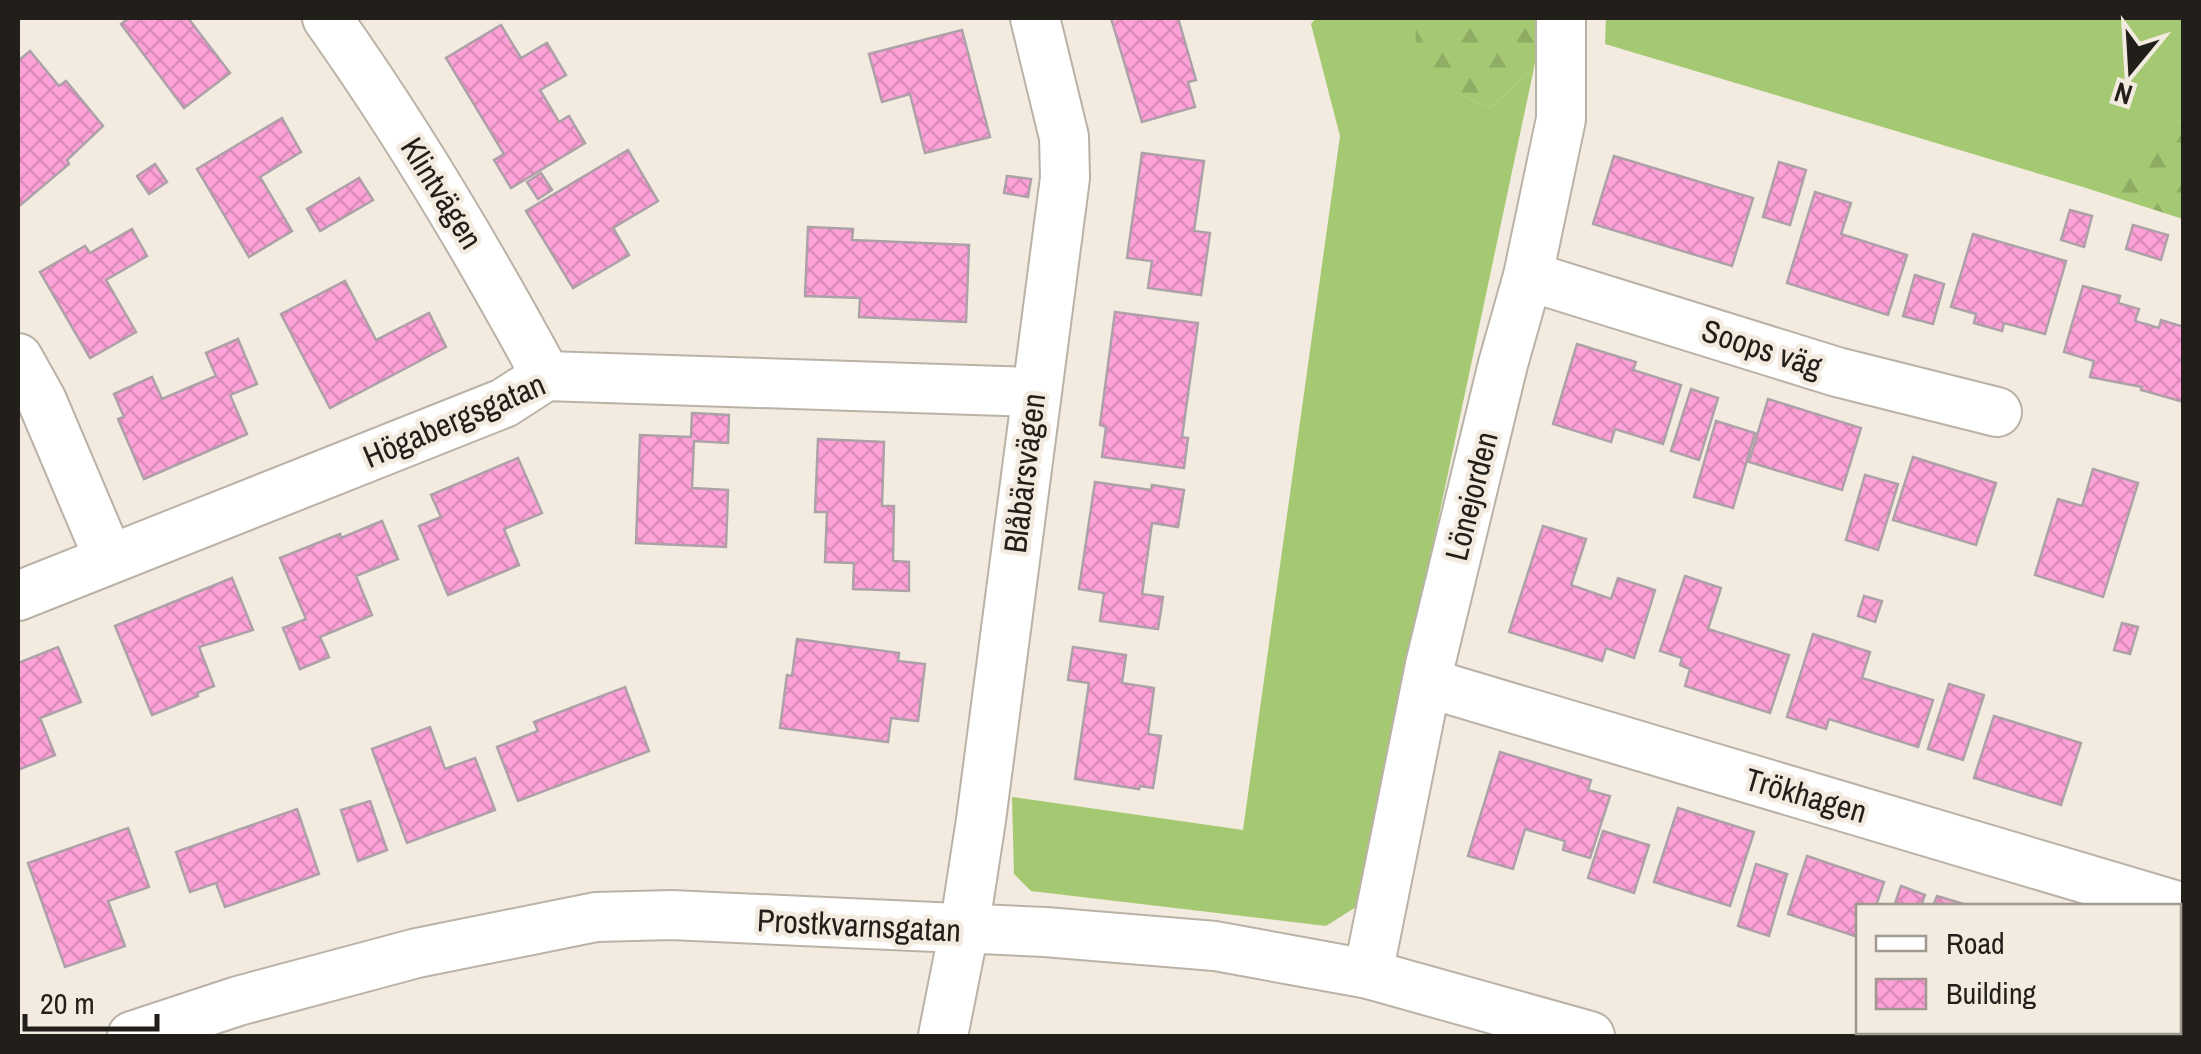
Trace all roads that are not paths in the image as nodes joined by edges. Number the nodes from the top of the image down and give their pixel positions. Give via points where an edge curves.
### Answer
1 (327, 18) edge
2 (1035, 18) edge
3 (1561, 18) edge
4 (1528, 276) junction
5 (18, 358) edge
6 (546, 376) junction
7 (1035, 392) junction
8 (1997, 412) dead end
9 (109, 558) junction
10 (18, 596) edge
11 (1428, 683) junction
12 (2171, 904) edge
13 (964, 930) junction
14 (1368, 974) junction
15 (132, 1036) edge
16 (942, 1036) edge
17 (1590, 1036) edge

1 - 6 street, Klintvägen via 480,253
2 - 7 street, Blåbärsvägen via 1064,137 1065,178
3 - 4 street, Lönejorden via 1561,118
4 - 8 street, Soops väg via 1837,372
4 - 11 street, Lönejorden
5 - 9 street
6 - 7 street, Högabergsgatan
6 - 9 street, Högabergsgatan via 504,404
7 - 13 street, Blåbärsvägen
9 - 10 street, Högabergsgatan
11 - 12 street, Trökhagen
11 - 14 street, Lönejorden
13 - 14 street, Prostkvarnsgatan via 1215,946
13 - 15 street, Prostkvarnsgatan via 596,917 417,953
13 - 16 street, Blåbärsvägen
14 - 17 street, Prostkvarnsgatan

